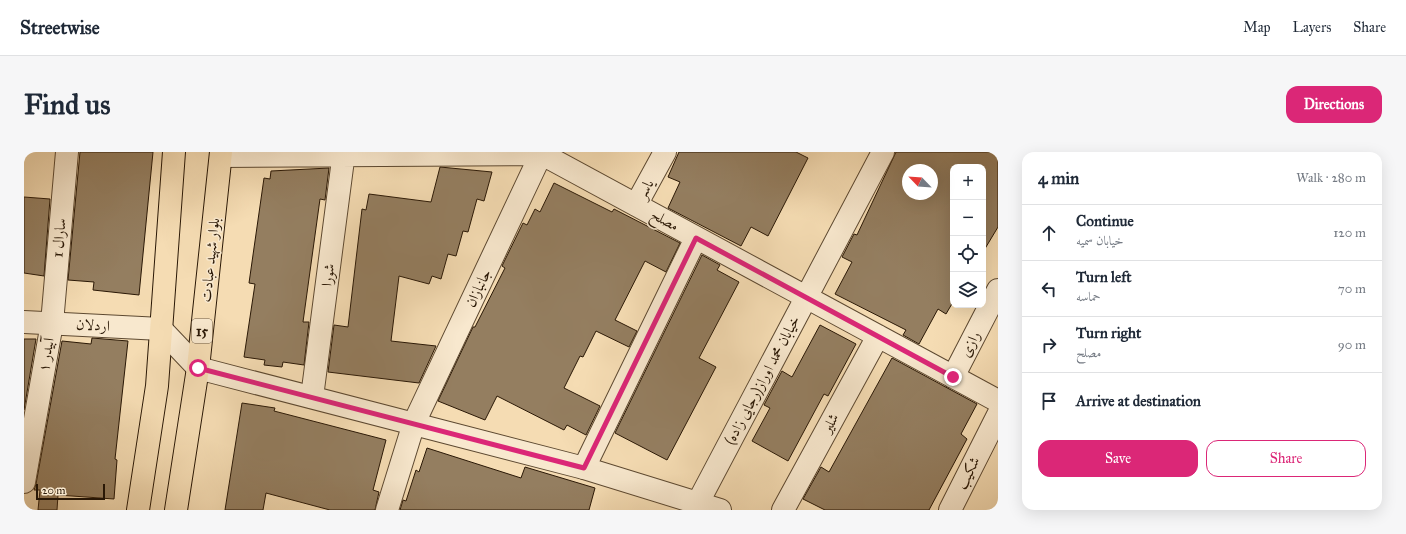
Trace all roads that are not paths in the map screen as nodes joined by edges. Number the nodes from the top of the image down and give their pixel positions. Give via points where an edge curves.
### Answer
1 (67, 152) edge
2 (174, 152) edge
3 (664, 152) edge
4 (883, 152) edge
5 (542, 153) edge
6 (221, 154) edge
7 (344, 154) edge
8 (636, 205) junction
9 (696, 238) junction
10 (998, 290) edge
11 (806, 297) junction
12 (24, 322) edge
13 (52, 323) junction
14 (161, 329) junction
15 (878, 336) junction
16 (198, 368) junction
17 (953, 377) junction
18 (312, 397) junction
19 (998, 402) edge
20 (998, 415) edge
21 (414, 424) junction
22 (584, 468) junction
23 (24, 482) edge
24 (696, 506) edge
25 (138, 510) edge
26 (176, 510) edge
27 (387, 510) edge
28 (720, 510) edge
29 (783, 510) edge
30 (950, 510) edge

1 - 13 street, سارال 1
2 - 14 main road
3 - 8 street, یاسر
4 - 11 street, خیابان محمد اوراز(رجایی زاده)
5 - 7 street
5 - 8 street, مصلح
5 - 21 street, جانبازان
6 - 7 street
6 - 16 main road, بلوار شهید عبادت / 15
7 - 18 street, شورا
8 - 9 street, مصلح
9 - 11 street, مصلح
9 - 22 street
10 - 17 street, رازی
11 - 15 street, مصلح
11 - 24 street, خیابان محمد اوراز(رجایی زاده)
12 - 13 street, اردلان
13 - 14 street, اردلان
13 - 23 street, آبیدر ۱
14 - 16 street
14 - 25 main road via 157,386
15 - 17 street, مصلح
15 - 29 street, شلیر
16 - 18 street
16 - 26 main road, بلوار شهید عبادت / 15
17 - 19 street, مصلح
18 - 21 street
20 - 30 street, شکیب
21 - 22 street
21 - 27 street, جانبازان
22 - 24 street
24 - 28 street

